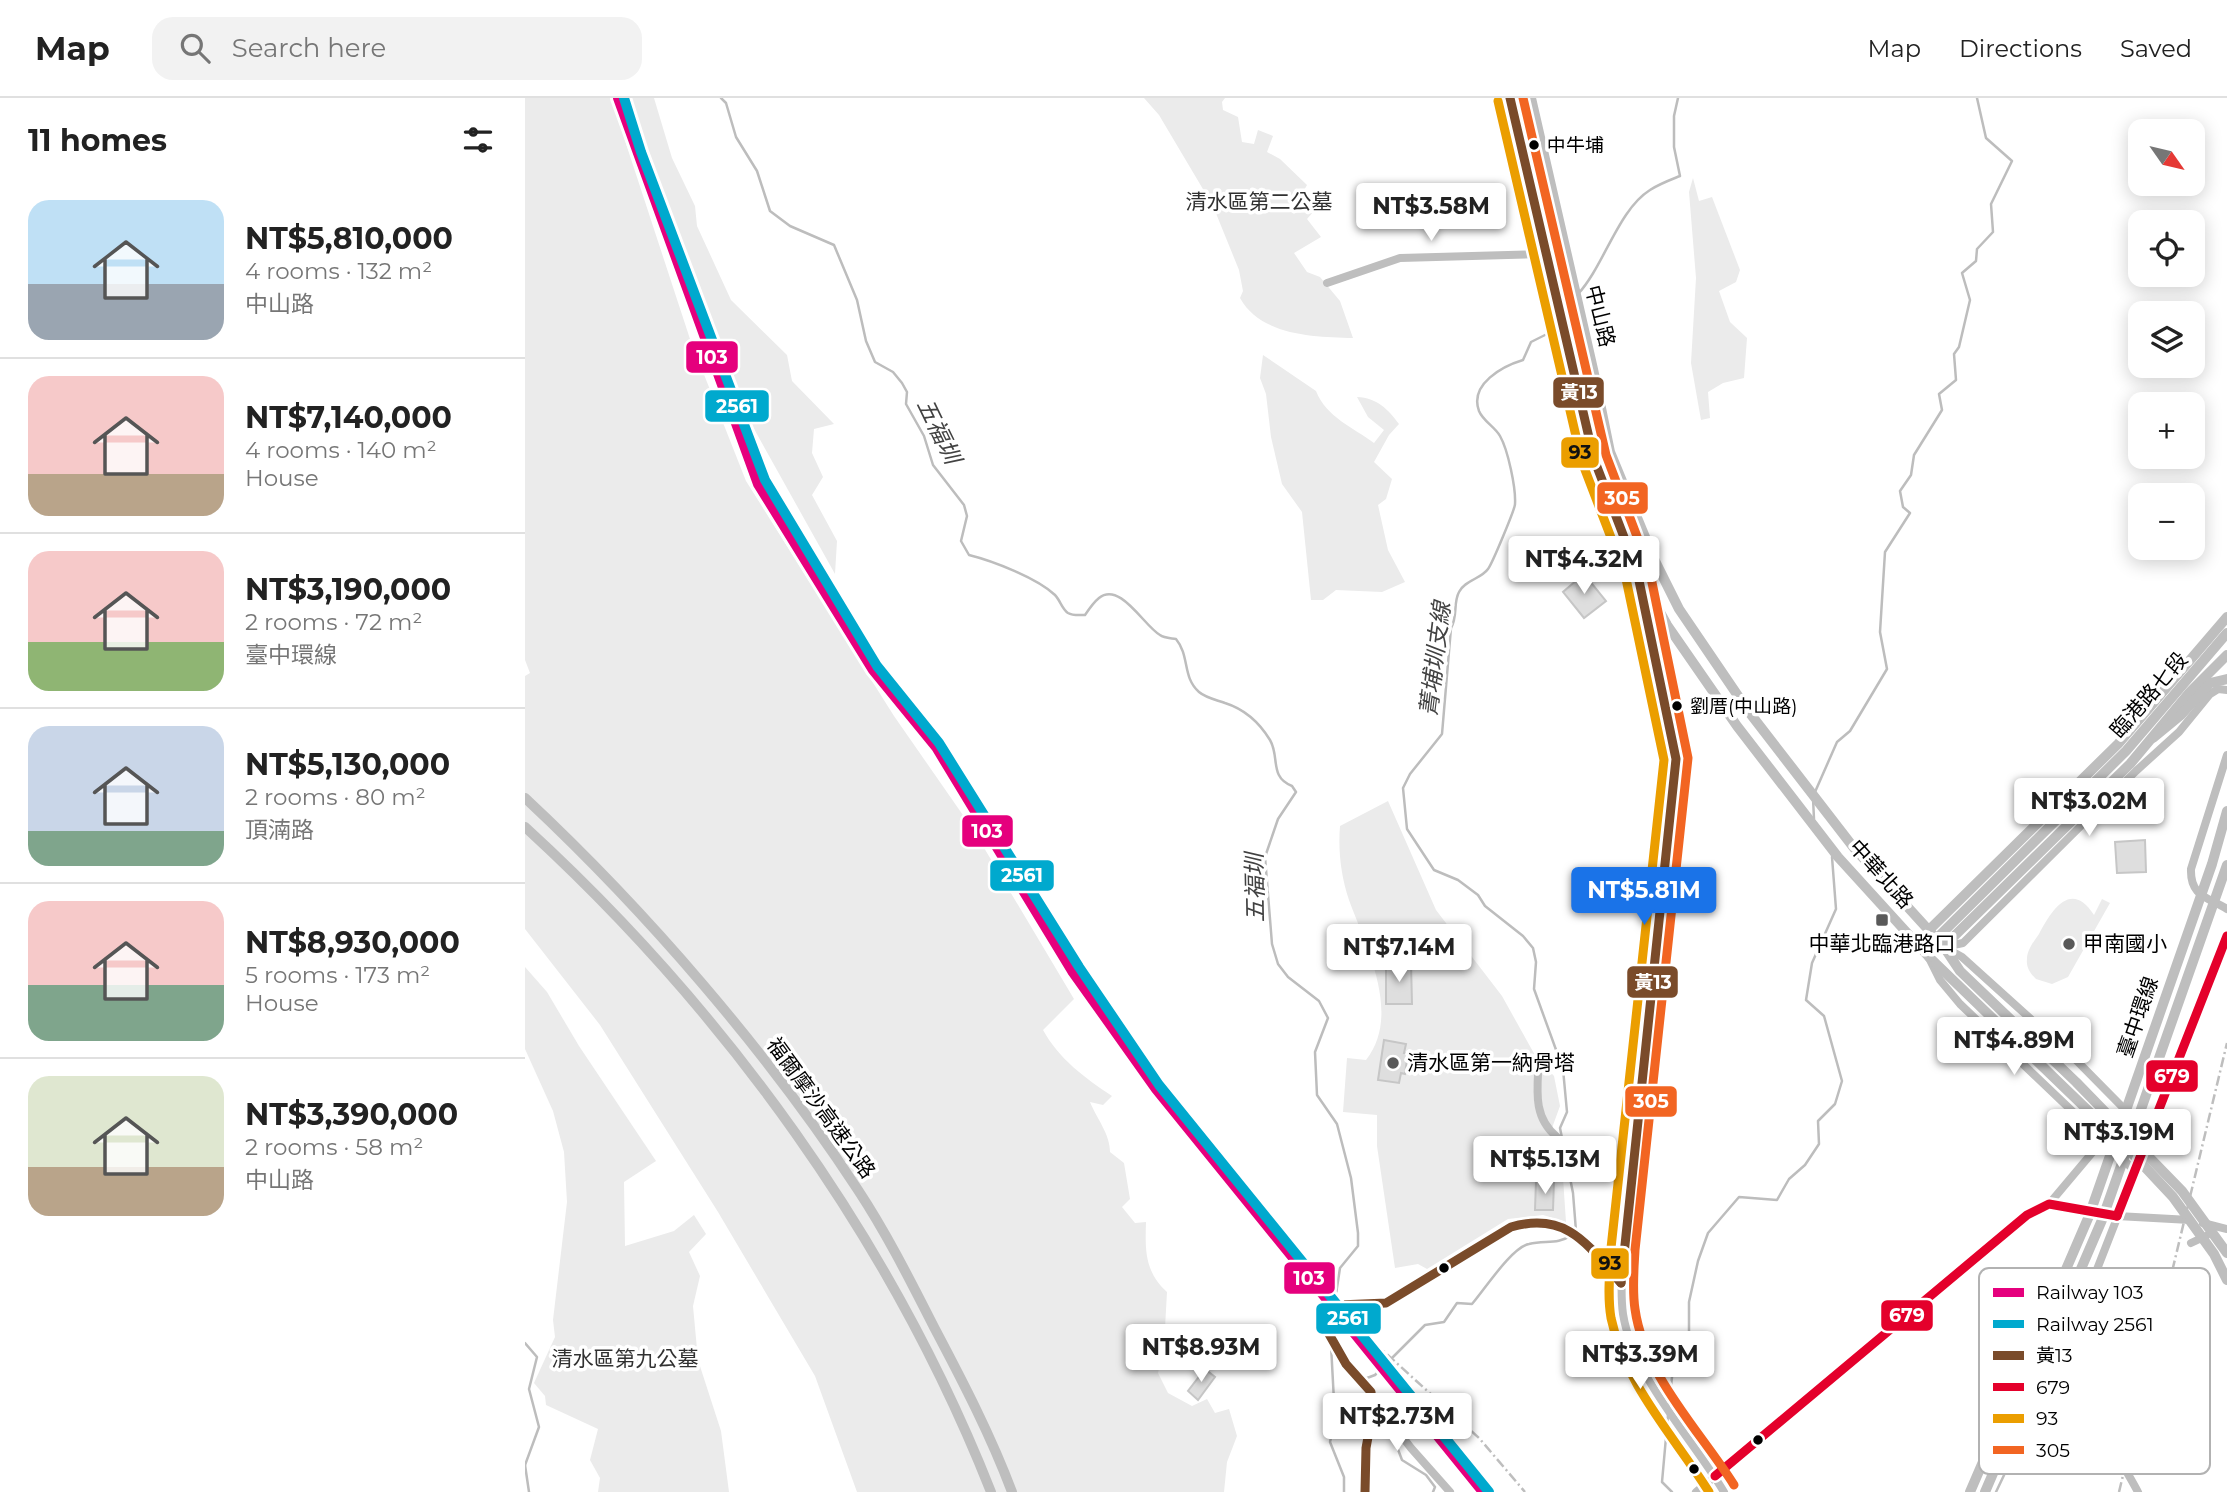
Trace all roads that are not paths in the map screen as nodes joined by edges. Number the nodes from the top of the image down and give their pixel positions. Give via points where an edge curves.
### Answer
1 (1510, 98) edge
2 (1531, 98) edge
3 (1546, 254) junction
4 (1327, 283) dead end
5 (1654, 559) junction
6 (1637, 571) junction
7 (2227, 617) edge
8 (2227, 633) edge
9 (2227, 655) edge
10 (2227, 680) edge
11 (2227, 690) edge
12 (2153, 738) junction
13 (2122, 748) junction
14 (2227, 755) edge
15 (525, 798) edge
16 (2227, 811) edge
17 (525, 827) edge
18 (2227, 867) edge
19 (2227, 909) edge
20 (1932, 935) junction
21 (2227, 936) edge
22 (1944, 947) junction
23 (1929, 957) junction
24 (1993, 1010) junction
25 (1539, 1056) dead end
26 (2148, 1133) junction
27 (1556, 1137) dead end
28 (2102, 1141) junction
29 (2134, 1170) junction
30 (2049, 1204) junction
31 (2117, 1216) junction
32 (2226, 1229) edge
33 (2191, 1242) dead end
34 (2227, 1253) edge
35 (2067, 1268) edge
36 (2081, 1268) edge
37 (2096, 1268) edge
38 (2227, 1280) edge
39 (1621, 1283) junction
40 (1371, 1392) junction
41 (1979, 1471) edge
42 (1993, 1474) edge
43 (2129, 1474) edge
44 (1715, 1476) junction
45 (991, 1492) edge
46 (1012, 1492) edge
47 (1366, 1492) edge
48 (1450, 1492) edge
49 (1696, 1492) edge
50 (1724, 1492) edge
51 (1970, 1492) edge
52 (1985, 1492) edge
53 (2138, 1492) edge

1 - 3 main road, 中山路
2 - 5 main road, 中山路 via 1609,452
3 - 4 street via 1400,258
3 - 6 main road, 中山路 via 1594,459
5 - 6 street
5 - 20 main road, 中華北路 via 1679,609 1749,712 1854,848
6 - 23 main road, 中華北路 via 1667,625 1737,726 1838,857
6 - 39 street, 中山路 via 1676,759
7 - 13 main road, 臨港路七段
8 - 13 main road, 臨港路七段
9 - 12 main road, 臨港路七段
10 - 12 highway via 2210,683
11 - 22 street via 2210,694 2179,732 1963,943
12 - 22 main road, 臨港路七段
13 - 20 main road, 臨港路七段
14 - 19 street via 2191,869 2195,891
15 - 46 highway, 福爾摩沙高速公路 via 639,913 796,1101 859,1190 902,1265
16 - 35 highway, 臺中環線 via 2089,1216
17 - 45 highway, 福爾摩沙高速公路 via 637,935 740,1058 833,1188 931,1360
18 - 36 highway, 臺中環線
20 - 22 main road, 中華北路
20 - 23 main road, 臨港路七段
21 - 26 street
22 - 23 main road, 臨港路七段
22 - 24 main road
22 - 26 street, 中華北路 via 1962,957 2074,1058
23 - 24 main road
23 - 28 street, 中華北路 via 1959,1004
24 - 34 main road via 2076,1082 2182,1191
24 - 38 main road via 2173,1197
25 - 27 street via 1537,1111
26 - 29 street
28 - 29 street, 中華北路
28 - 30 street
29 - 31 street
30 - 31 street
30 - 44 street via 2027,1215
31 - 32 street via 2184,1219
31 - 37 street
32 - 33 street
39 - 40 street via 1569,1227 1528,1220 1511,1227 1386,1303 1339,1305 1329,1315 1325,1327 1346,1364
39 - 44 street, 中山路 via 1631,1344
40 - 47 street
40 - 48 street
41 - 51 highway, 臺中環線
42 - 52 highway, 臺中環線
43 - 53 street
44 - 49 street
44 - 50 street, 中山路

